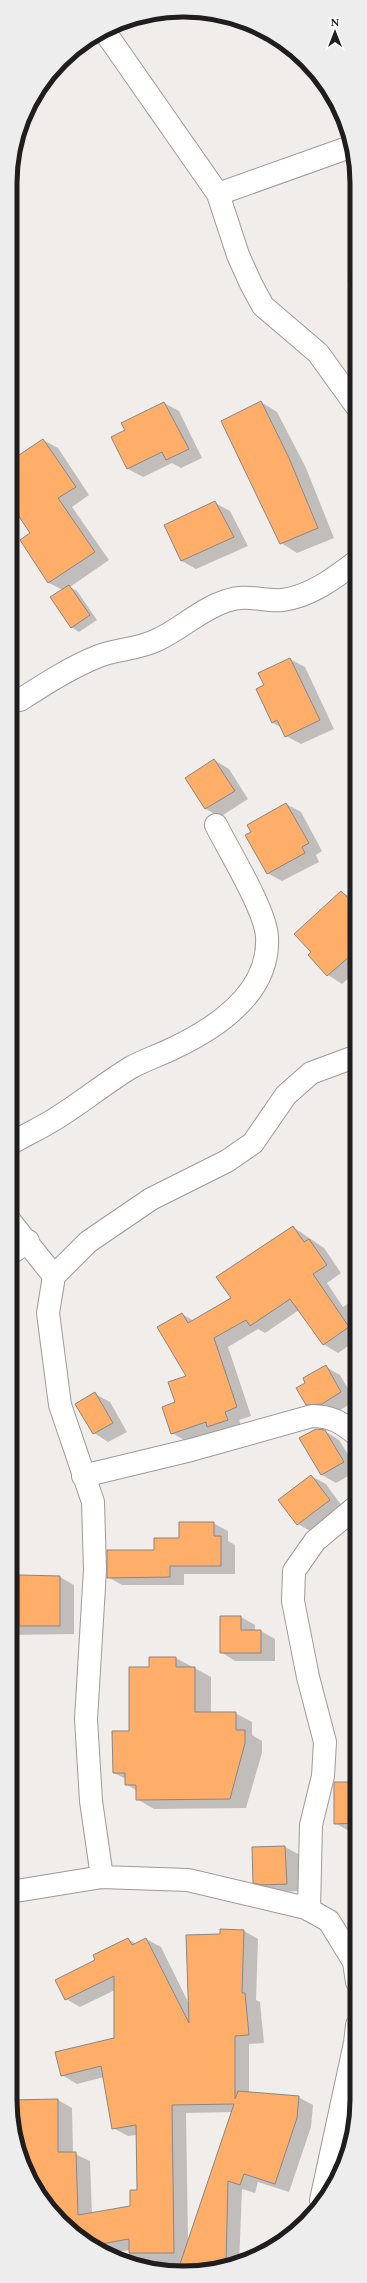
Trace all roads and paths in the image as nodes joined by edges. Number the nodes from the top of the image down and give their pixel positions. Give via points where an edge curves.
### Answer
1 (107, 35) edge
2 (346, 148) edge
3 (218, 194) junction
4 (350, 397) edge
5 (350, 565) edge
6 (17, 700) edge
7 (216, 825) dead end
8 (350, 1059) edge
9 (17, 1140) edge
10 (17, 1229) edge
11 (28, 1241) junction
12 (17, 1249) edge
13 (54, 1276) junction
14 (350, 1429) edge
15 (83, 1476) junction
16 (350, 1512) edge
17 (102, 1877) junction
18 (17, 1891) edge
19 (309, 1910) junction
20 (350, 1958) edge
21 (350, 2091) edge
22 (348, 2110) edge
23 (325, 2188) edge

1 - 3 street
2 - 3 street
3 - 4 street via 238,255 263,306 318,353
5 - 6 street via 305,594 282,600 254,596 226,600 158,640 101,656 73,668
7 - 9 street via 259,909 267,936 265,963 255,988 225,1017 202,1034 132,1066 56,1118
8 - 13 street via 311,1073 286,1095 254,1143 227,1160 151,1199 88,1242
10 - 11 street
11 - 12 street
11 - 13 street
13 - 15 street via 48,1314 52,1354 60,1405
14 - 15 street via 342,1422 326,1416 312,1416 198,1448
15 - 17 street via 93,1502 95,1570 86,1719 91,1801
16 - 19 street via 315,1541 294,1571 293,1601 324,1742 323,1776 311,1825
17 - 18 street
17 - 19 street via 188,1880
19 - 20 street via 329,1920
21 - 22 street
22 - 23 street

